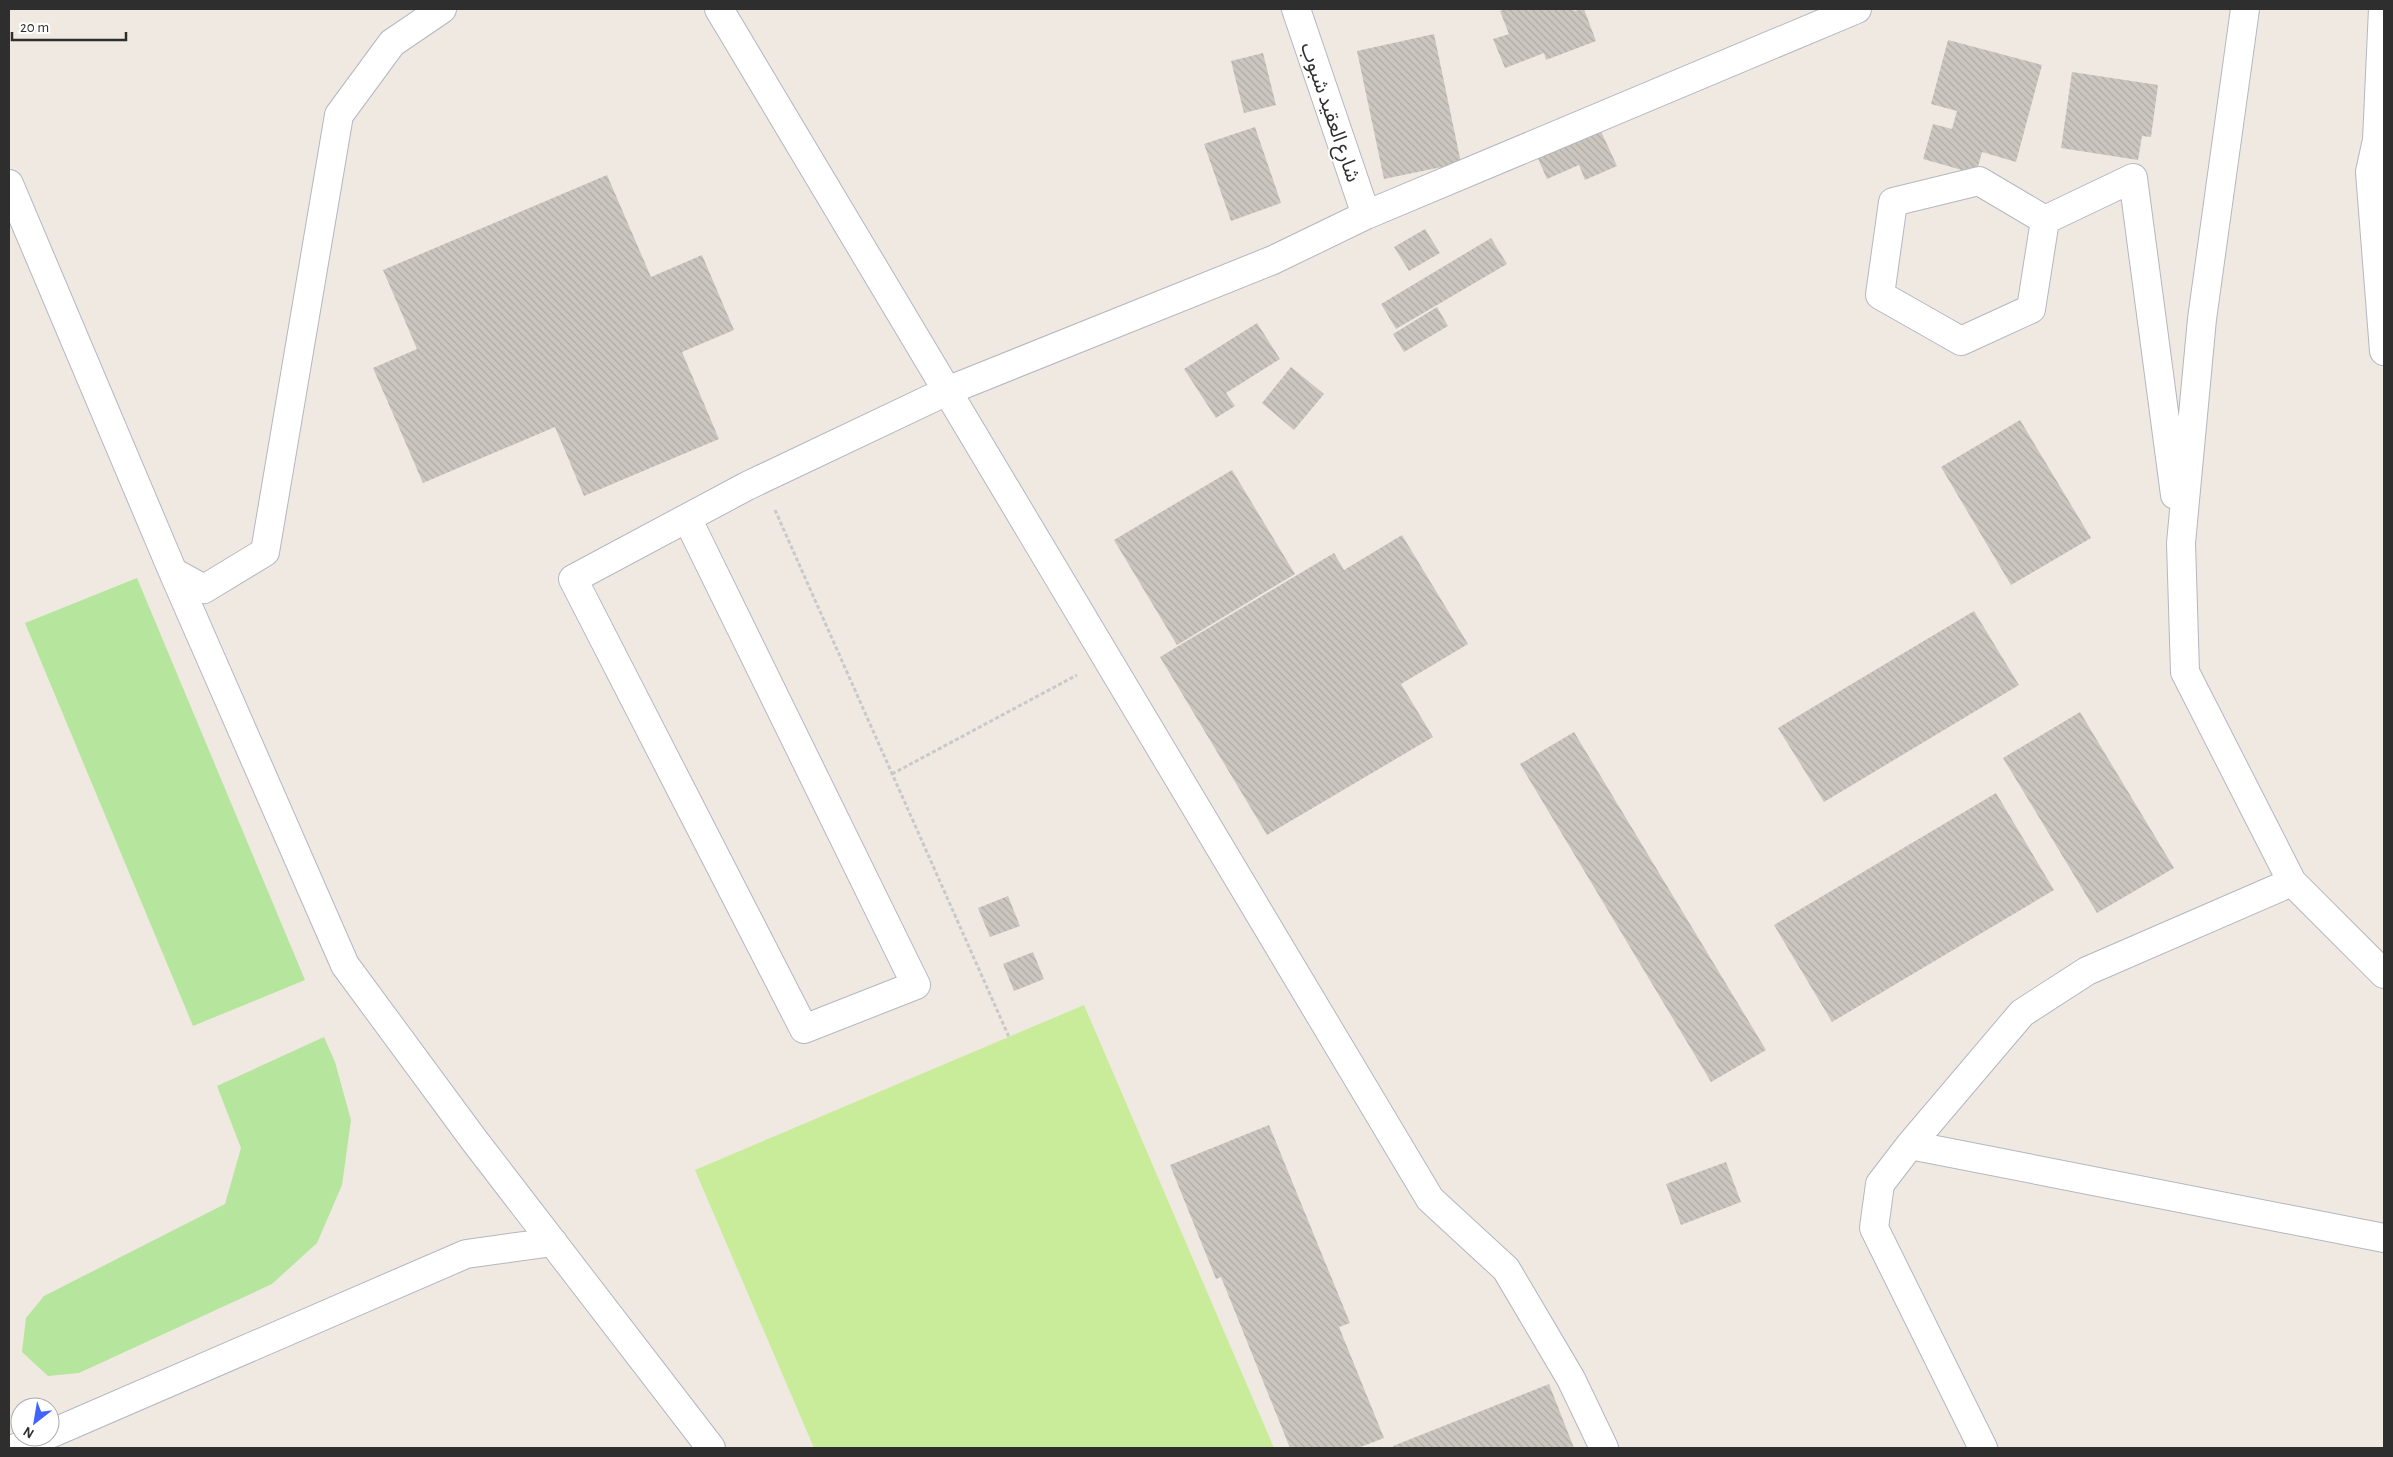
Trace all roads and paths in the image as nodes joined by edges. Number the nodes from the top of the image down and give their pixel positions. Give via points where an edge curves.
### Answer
1 (442, 9) edge
2 (720, 9) edge
3 (1296, 9) edge
4 (1857, 9) edge
5 (2245, 9) edge
6 (2383, 9) edge
7 (9, 184) edge
8 (1366, 215) junction
9 (2045, 220) junction
10 (2384, 351) edge
11 (947, 391) junction
12 (761, 479) junction
13 (687, 518) junction
14 (2181, 543) junction
15 (173, 572) junction
16 (1106, 660) junction
17 (892, 774) junction
18 (2292, 882) junction
19 (2384, 974) edge
20 (1009, 1037) dead end
21 (1910, 1146) junction
22 (2384, 1238) edge
23 (553, 1242) junction
24 (60, 1430) edge
25 (711, 1448) edge
26 (1604, 1448) edge
27 (1983, 1448) edge

1 - 15 street via 392,43 339,115 265,552 204,590
2 - 11 street
3 - 8 street, شارع العقيد شبوب
4 - 8 street
5 - 14 street via 2202,320
6 - 10 street via 2377,140 2370,172
7 - 15 street
8 - 11 street via 1273,260
9 - 9 street via 1979,181 1893,202 1880,295 1961,342 2031,309
9 - 14 street via 2133,178
11 - 12 street
11 - 16 street
12 - 13 street
12 - 17 path
13 - 13 street via 573,579 804,1029 916,986
14 - 18 street via 2185,672
15 - 23 street via 344,965
16 - 17 path
16 - 26 street via 1430,1199 1506,1269 1571,1379
17 - 20 path
18 - 19 street
18 - 21 street via 2088,971 2022,1013
21 - 22 street
21 - 27 street via 1880,1184 1874,1228
23 - 24 street via 466,1254
23 - 25 street

